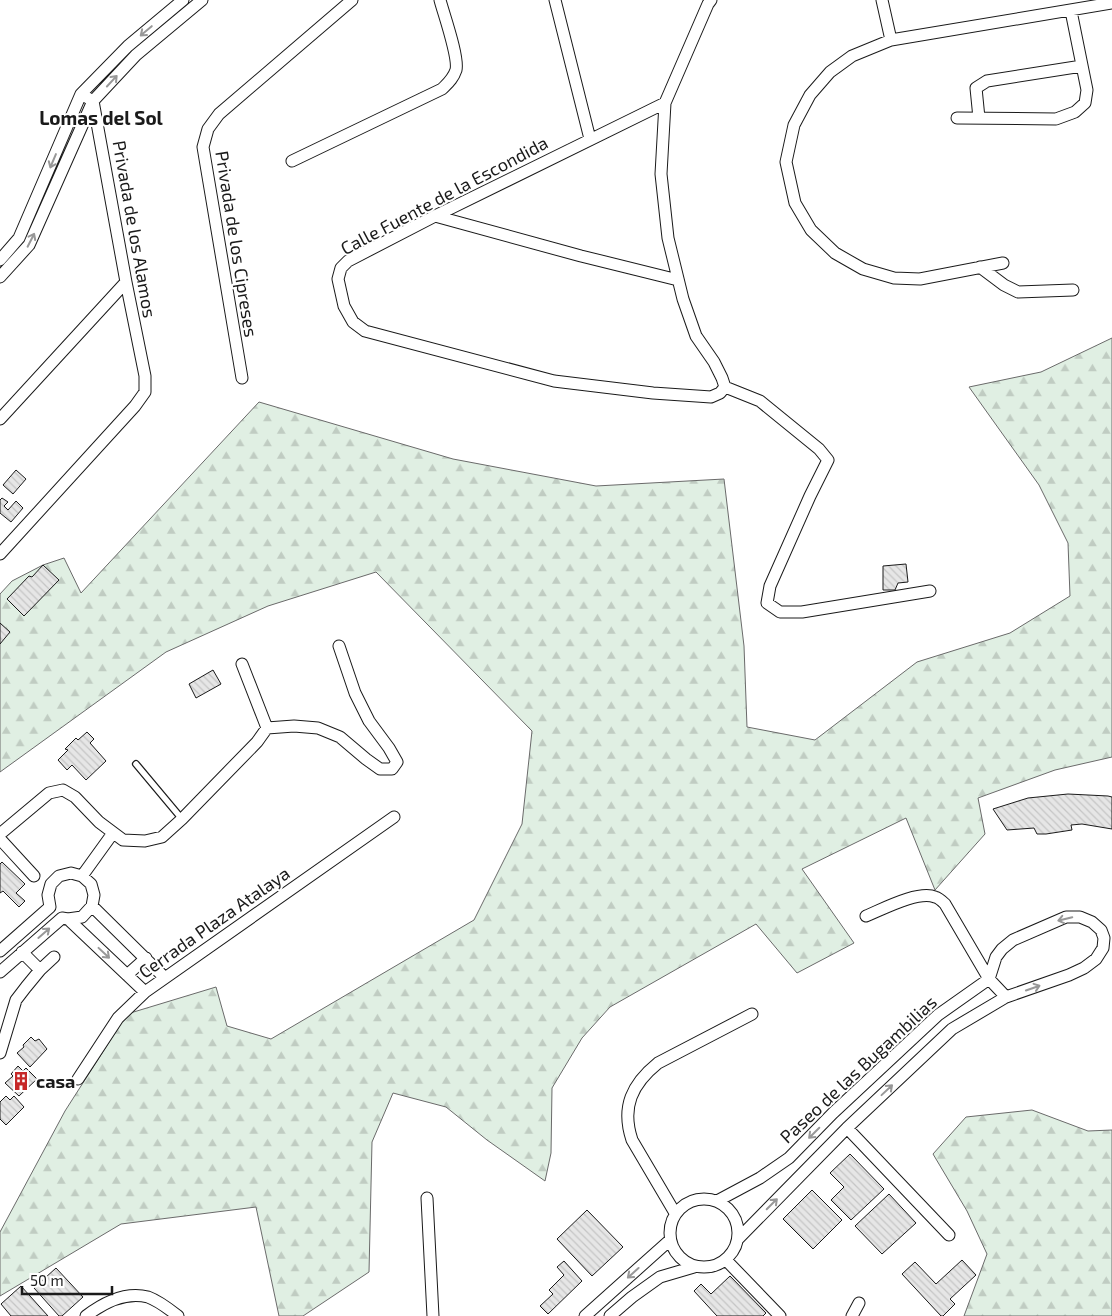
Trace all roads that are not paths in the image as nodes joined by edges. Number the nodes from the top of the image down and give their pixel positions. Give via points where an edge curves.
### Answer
1 (183, 0) edge
2 (202, 0) edge
3 (352, 0) edge
4 (440, 0) edge
5 (711, 0) edge
6 (882, 0) edge
7 (559, 3) edge
8 (1112, 3) edge
9 (1071, 11) junction
10 (891, 40) junction
11 (1082, 66) junction
12 (82, 94) junction
13 (93, 101) junction
14 (665, 103) junction
15 (957, 118) dead end
16 (979, 118) junction
17 (590, 139) junction
18 (292, 161) dead end
19 (435, 216) junction
20 (0, 260) edge
21 (1003, 263) dead end
22 (980, 267) junction
23 (0, 277) edge
24 (678, 280) junction
25 (126, 282) junction
26 (1074, 290) dead end
27 (242, 378) dead end
28 (725, 387) junction
29 (0, 419) edge
30 (0, 554) edge
31 (930, 591) dead end
32 (339, 646) dead end
33 (242, 664) dead end
34 (267, 728) junction
35 (136, 764) dead end
36 (394, 817) dead end
37 (182, 819) junction
38 (0, 834) edge
39 (113, 834) junction
40 (0, 839) edge
41 (34, 876) dead end
42 (82, 876) junction
43 (92, 906) junction
44 (866, 916) dead end
45 (68, 920) junction
46 (0, 951) edge
47 (22, 952) junction
48 (54, 956) dead end
49 (146, 958) junction
50 (40, 970) junction
51 (0, 972) edge
52 (127, 974) junction
53 (164, 977) junction
54 (989, 979) junction
55 (145, 992) junction
56 (1006, 997) junction
57 (752, 1014) dead end
58 (0, 1052) edge
59 (78, 1079) dead end
60 (847, 1128) junction
61 (427, 1198) dead end
62 (717, 1201) junction
63 (675, 1213) junction
64 (949, 1235) dead end
65 (738, 1239) junction
66 (670, 1240) junction
67 (726, 1260) junction
68 (694, 1267) junction
69 (859, 1303) dead end
70 (86, 1316) edge
71 (178, 1316) edge
72 (433, 1316) edge
73 (585, 1316) edge
74 (610, 1316) edge
75 (780, 1316) edge
76 (852, 1316) edge

1 -> 12 street via 128,46
13 -> 2 street via 136,55
3 - 27 street, Privada de los Cipreses via 219,114 208,129 202,148
4 - 18 street via 456,56 456,69 451,81 442,89
5 - 14 street
6 - 10 street
7 - 17 street
8 - 9 street
9 - 10 street
9 - 11 street
10 - 22 street via 852,56 830,72 810,95 794,125 786,162 795,203 811,230 835,253 863,269 894,278 920,279
11 - 16 street via 986,81 976,88
11 - 16 street via 1087,90 1085,103 1075,112 1056,119
12 - 13 street
12 -> 20 street via 19,238
23 -> 13 street via 29,245
13 - 25 street, Privada de los Alamos
14 - 17 street, Calle Fuente de la Escondida
14 - 24 street via 661,174 668,238
15 - 16 street
17 - 19 street, Calle Fuente de la Escondida
19 - 24 street
19 - 28 street, Calle Fuente de la Escondida via 348,261 341,268 338,279 344,306 353,322 365,331 554,381 711,397
21 - 22 street
22 - 26 street via 1018,292
24 - 28 street via 696,336 714,362
25 - 29 street
25 - 30 street, Privada de los Alamos via 145,376 144,392 135,406
28 - 31 street via 760,401 828,460 770,586 767,603 780,612 802,612
32 - 34 street via 354,693 396,762 392,769 380,769 340,737 318,728
33 - 34 street
34 - 37 street
35 - 37 lane
36 - 53 street, Cerrada Plaza Atalaya
37 - 39 street via 162,837 145,842 123,840
38 - 39 street via 49,793 63,790 75,797
39 - 42 street
40 - 41 street
42 - 43 street via 91,884
42 - 46 street via 71,873 59,876 51,884 50,907
43 - 45 street via 82,917
43 - 49 street
44 - 54 street via 917,896 937,897 945,904
47 -> 45 street via 62,918
45 -> 52 street
47 - 50 street
47 - 51 street
48 - 50 street
49 - 52 street
49 - 53 street
50 - 58 street via 16,1000
52 - 55 street
53 - 55 street, Cerrada Plaza Atalaya
54 - 56 street
56 -> 54 street, Paseo de las Bugambilias via 1084,968 1096,959 1103,948 1101,930 1080,917 1066,917 1013,940 996,957
54 -> 62 street, Paseo de las Bugambilias via 938,1014 789,1158
55 - 59 street, Cerrada Plaza Atalaya via 118,1018
60 -> 56 street, Paseo de las Bugambilias via 952,1029
57 - 63 street via 658,1063 648,1071 630,1097 627,1113 632,1140
60 - 64 street
65 -> 60 street, Paseo de las Bugambilias
61 - 72 street
62 - 63 street via 694,1200
62 - 65 street via 734,1217
63 - 66 street via 669,1231
65 - 67 street
66 - 68 street via 678,1257
66 -> 73 street
67 - 68 street via 716,1266
67 - 75 street
68 - 74 street via 660,1277
69 - 76 street
70 - 71 street via 126,1295 148,1297

